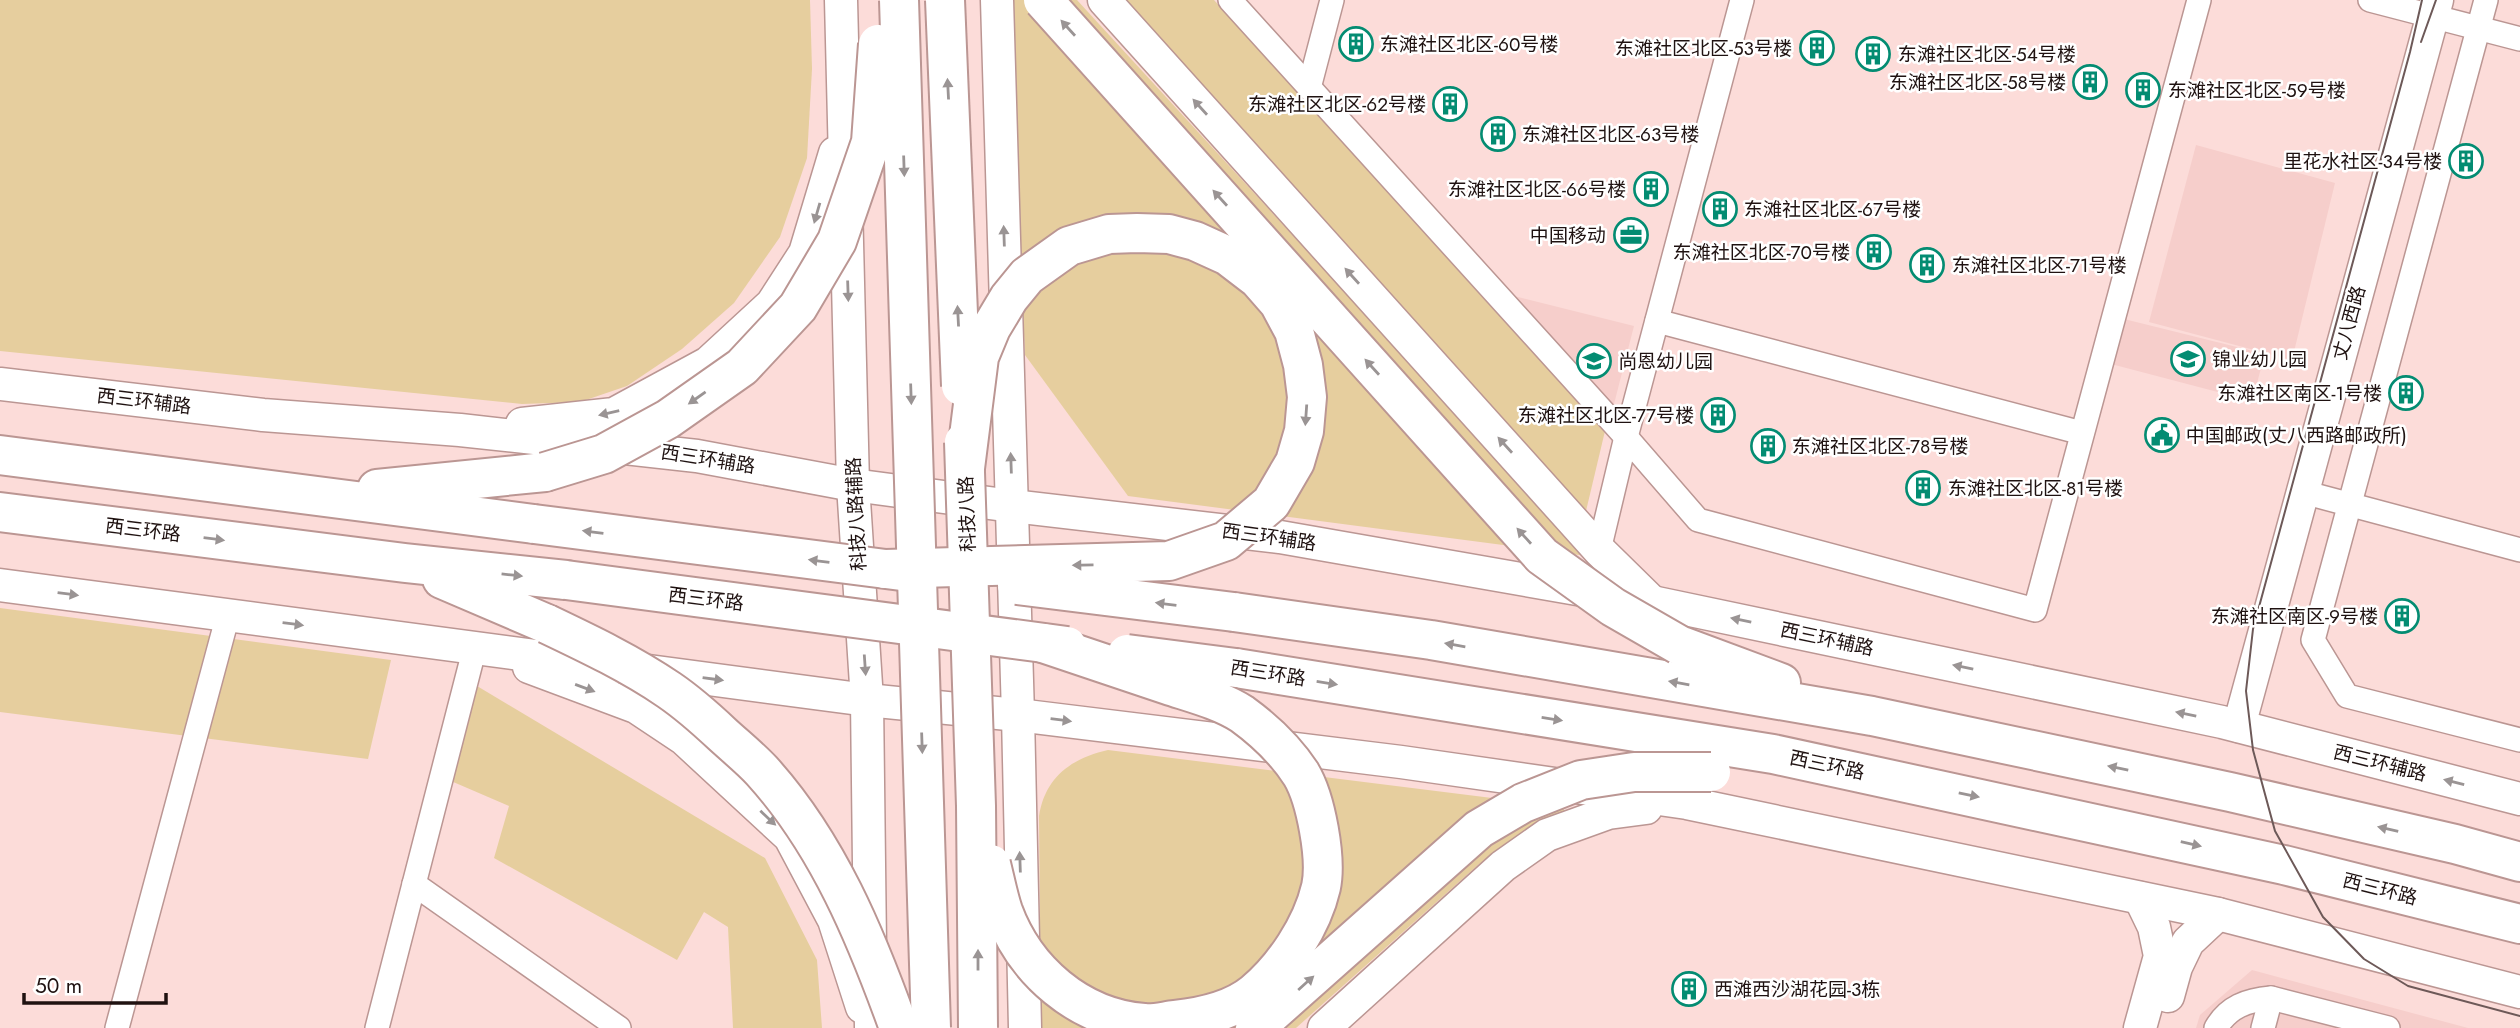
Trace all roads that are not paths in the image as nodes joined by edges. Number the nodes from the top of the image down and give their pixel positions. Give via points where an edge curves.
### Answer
1 (841, 0) edge
2 (879, 0) edge
3 (899, 0) edge
4 (945, 0) edge
5 (997, 0) edge
6 (1043, 0) edge
7 (1104, 0) edge
8 (1230, 0) edge
9 (1332, 0) edge
10 (1742, 0) edge
11 (2199, 0) edge
12 (2370, 0) edge
13 (2486, 0) edge
14 (2424, 7) edge
15 (2478, 28) junction
16 (2520, 39) edge
17 (1309, 88) junction
18 (843, 124) junction
19 (1657, 321) junction
20 (0, 384) edge
21 (460, 430) junction
22 (2082, 433) junction
23 (1626, 437) junction
24 (0, 456) edge
25 (965, 468) junction
26 (853, 485) junction
27 (2303, 492) junction
28 (313, 496) junction
29 (2350, 505) junction
30 (1012, 506) junction
31 (0, 512) edge
32 (1599, 550) junction
33 (2520, 550) edge
34 (405, 563) junction
35 (885, 569) junction
36 (0, 585) edge
37 (1652, 602) junction
38 (228, 615) junction
39 (1043, 643) junction
40 (475, 648) junction
41 (867, 700) junction
42 (1018, 715) junction
43 (1872, 716) junction
44 (2230, 724) junction
45 (2520, 740) edge
46 (1919, 785) junction
47 (2520, 799) edge
48 (1687, 803) junction
49 (976, 806) junction
50 (2520, 842) edge
51 (2455, 844) junction
52 (2520, 862) edge
53 (414, 884) junction
54 (2140, 898) junction
55 (2439, 904) junction
56 (2217, 915) junction
57 (2520, 924) edge
58 (2520, 950) edge
59 (2520, 992) edge
60 (2271, 998) junction
61 (117, 1028) edge
62 (377, 1028) edge
63 (619, 1028) edge
64 (870, 1028) edge
65 (899, 1028) edge
66 (931, 1028) edge
67 (978, 1028) edge
68 (1025, 1028) edge
69 (1255, 1028) edge
70 (1325, 1028) edge
71 (2140, 1028) edge
72 (2160, 1028) edge
73 (2216, 1028) edge
74 (2263, 1028) edge
75 (2388, 1028) edge

1 - 18 main road, 科技八路辅路
2 -> 28 highway, bridge via 871,142 837,241 798,307 742,367 667,419 604,453 545,471
3 -> 66 highway, bridge
25 -> 4 highway, 科技八路, bridge
30 -> 5 main road
43 -> 6 highway, bridge via 1679,645 1613,607 1542,556
32 -> 7 main road
8 - 17 street
9 - 17 street
10 - 19 street
11 - 22 street
12 - 14 street
13 - 15 street
14 - 15 street
14 - 27 main road, 丈八西路
14 - 44 main road, 丈八西路
15 - 16 street
15 - 29 street
17 - 23 street
18 -> 21 main road via 805,253 772,304 708,362 614,414
18 -> 26 main road, 科技八路辅路
19 - 22 street
19 - 23 street
20 - 21 main road, 西三环辅路 via 263,415
21 - 26 main road, 西三环辅路 via 697,456
22 - 23 street via 2035,610 1698,520
23 - 32 street
24 - 28 highway
25 -> 35 highway, bridge via 979,356 991,328 1027,276 1069,246 1128,233 1168,234 1195,241 1228,256 1258,279 1279,303 1294,331 1307,397 1295,462 1271,503 1226,541 1169,561
25 - 49 highway, 科技八路, bridge
26 - 30 main road, 西三环辅路
26 -> 41 main road, 科技八路辅路
27 - 29 street
27 - 44 main road, 丈八西路
35 -> 28 highway, bridge
29 - 33 street
29 - 45 street via 2314,640 2347,696
30 - 37 main road, 西三环辅路 via 1280,537
30 - 42 main road
31 -> 34 highway, 西三环路
32 - 37 main road
34 -> 39 highway, 西三环路, bridge
34 - 65 highway, bridge via 606,652 670,690 761,770 830,866 862,930
43 -> 35 highway, bridge via 1431,640
36 -> 38 main road
44 -> 37 main road, 西三环辅路
38 -> 40 main road
38 - 61 street
39 -> 46 highway, 西三环路, bridge via 1236,668 1773,754
39 - 49 highway, bridge via 1211,700 1240,713 1271,738 1301,775 1315,808 1322,849 1321,886 1308,922 1287,958 1253,994 1221,1012 1147,1023 1116,1019 1065,994 1029,959 1003,911
40 -> 41 main road
40 - 53 street
40 -> 64 main road via 636,707 684,739 790,837 834,920
41 - 42 main road
41 - 64 main road, 科技八路辅路
42 -> 48 main road
68 -> 42 main road
51 -> 43 highway
47 -> 44 main road, 西三环辅路
46 -> 55 highway, 西三环路
69 -> 46 highway, bridge via 1479,829 1523,803 1581,780 1634,772 1711,772
48 - 54 main road
48 - 70 main road via 1608,813 1547,835 1503,866
67 -> 49 highway, 科技八路, bridge
50 - 51 highway
51 - 52 highway
53 - 62 street
53 - 63 street
54 - 56 main road
54 - 71 main road via 2154,927 2160,956
55 - 57 highway, 西三环路
55 - 58 highway
56 - 59 main road
56 - 72 main road via 2188,942 2176,967
60 - 73 street via 2236,1006
60 - 74 street
60 - 75 street

